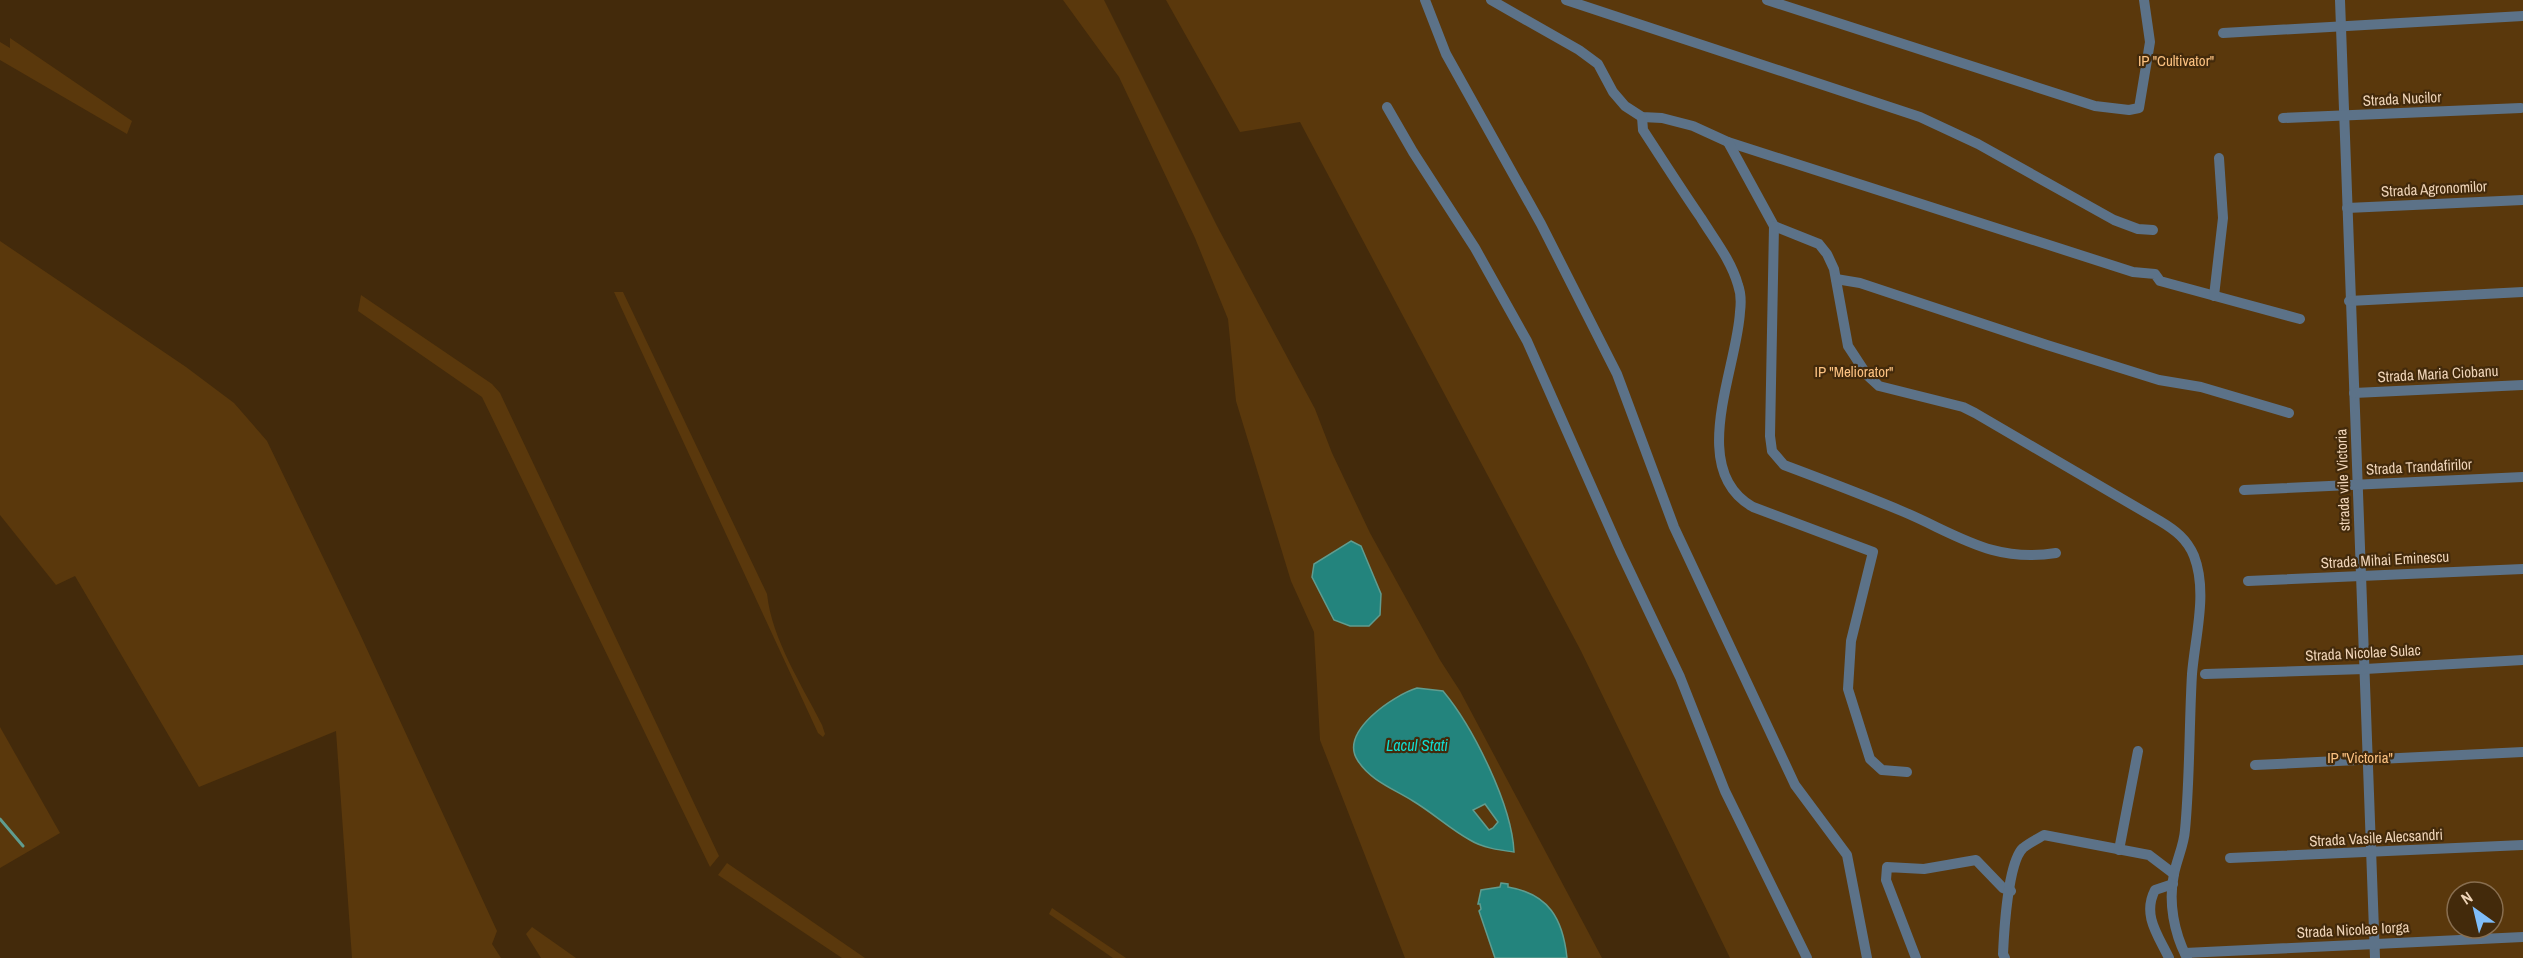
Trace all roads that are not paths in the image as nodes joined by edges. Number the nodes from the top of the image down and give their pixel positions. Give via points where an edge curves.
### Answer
1 (1425, 0) edge
2 (1491, 0) edge
3 (1566, 0) edge
4 (1767, 0) edge
5 (2144, 0) edge
6 (2340, 0) edge
7 (2523, 16) edge
8 (2341, 26) junction
9 (2223, 33) dead end
10 (1387, 107) dead end
11 (2521, 108) dead end
12 (1642, 117) junction
13 (2344, 117) junction
14 (2283, 118) dead end
15 (1728, 142) junction
16 (2219, 158) dead end
17 (2523, 200) edge
18 (2347, 208) junction
19 (1774, 226) junction
20 (2153, 230) dead end
21 (1836, 279) junction
22 (2523, 292) edge
23 (2214, 296) junction
24 (2349, 301) junction
25 (2300, 319) dead end
26 (2523, 385) edge
27 (2354, 393) junction
28 (2289, 413) dead end
29 (2523, 477) edge
30 (2357, 485) junction
31 (2244, 490) dead end
32 (2056, 553) dead end
33 (2523, 569) edge
34 (2362, 576) junction
35 (2248, 581) dead end
36 (2523, 660) edge
37 (2365, 669) junction
38 (2205, 674) dead end
39 (2138, 751) dead end
40 (2523, 752) edge
41 (2368, 760) junction
42 (2255, 765) dead end
43 (1907, 772) dead end
44 (2523, 845) edge
45 (2119, 850) junction
46 (2372, 853) junction
47 (2230, 858) dead end
48 (2173, 879) junction
49 (2011, 891) junction
50 (2523, 937) edge
51 (2374, 944) junction
52 (2186, 956) edge
53 (1807, 958) edge
54 (1867, 958) edge
55 (1916, 958) edge
56 (2005, 958) edge
57 (2169, 958) edge
58 (2375, 958) edge

1 - 54 street via 1443,48 1541,224 1617,374 1674,526 1796,784 1847,855
2 - 12 street via 1598,64 1613,92
3 - 20 street via 1920,117 2114,220
4 - 5 street via 2095,106 2128,110 2139,108 2151,42
6 - 8 street, strada vile Victoria
7 - 8 street
8 - 9 street
8 - 13 street, strada vile Victoria
10 - 53 street via 1475,248 1527,341 1680,676 1725,791
11 - 13 street, Strada Nucilor
12 - 15 street via 1693,126
12 - 43 street via 1643,130 1726,257 1739,286 1740,312 1720,420 1721,464 1726,482 1739,499 1753,507 1873,552 1851,641 1848,689 1870,759 1882,770
13 - 14 street, Strada Nucilor
13 - 18 street, strada vile Victoria
15 - 19 street
15 - 23 street
16 - 23 street via 2223,218
17 - 18 street, Strada Agronomilor
18 - 24 street, strada vile Victoria
19 - 21 street via 1819,244
19 - 32 street via 1770,436 1772,451 1784,465 1904,512 1977,546 2009,555
21 - 28 street via 1860,283 2148,376
21 - 48 street via 1848,346 1867,375 1880,386 1963,407 2179,532 2188,545 2200,582 2185,832
22 - 24 street
23 - 25 street
24 - 27 street, strada vile Victoria
26 - 27 street, Strada Maria Ciobanu
27 - 30 street, strada vile Victoria
29 - 30 street, Strada Trandafirilor
30 - 31 street, Strada Trandafirilor
30 - 34 street, strada vile Victoria
33 - 34 street, Strada Mihai Eminescu
34 - 35 street, Strada Mihai Eminescu
34 - 37 street, strada vile Victoria
36 - 37 street, Strada Nicolae Sulac
37 - 38 street, Strada Nicolae Sulac
37 - 41 street, strada vile Victoria
39 - 45 street
40 - 41 street
41 - 42 street
41 - 46 street, strada vile Victoria
44 - 46 street, Strada Vasile Alecsandri
45 - 48 street via 2149,855
45 - 49 street via 2044,836 2022,849 2012,868
46 - 47 street, Strada Vasile Alecsandri
46 - 51 street, strada vile Victoria
48 - 52 street via 2171,896
48 - 57 street via 2155,890 2148,908
49 - 55 street via 2003,888 1976,860 1924,869 1887,867 1886,880
49 - 56 street via 2006,907
50 - 51 street, Strada Nicolae Iorga
51 - 52 street, Strada Nicolae Iorga
51 - 58 street, strada vile Victoria

